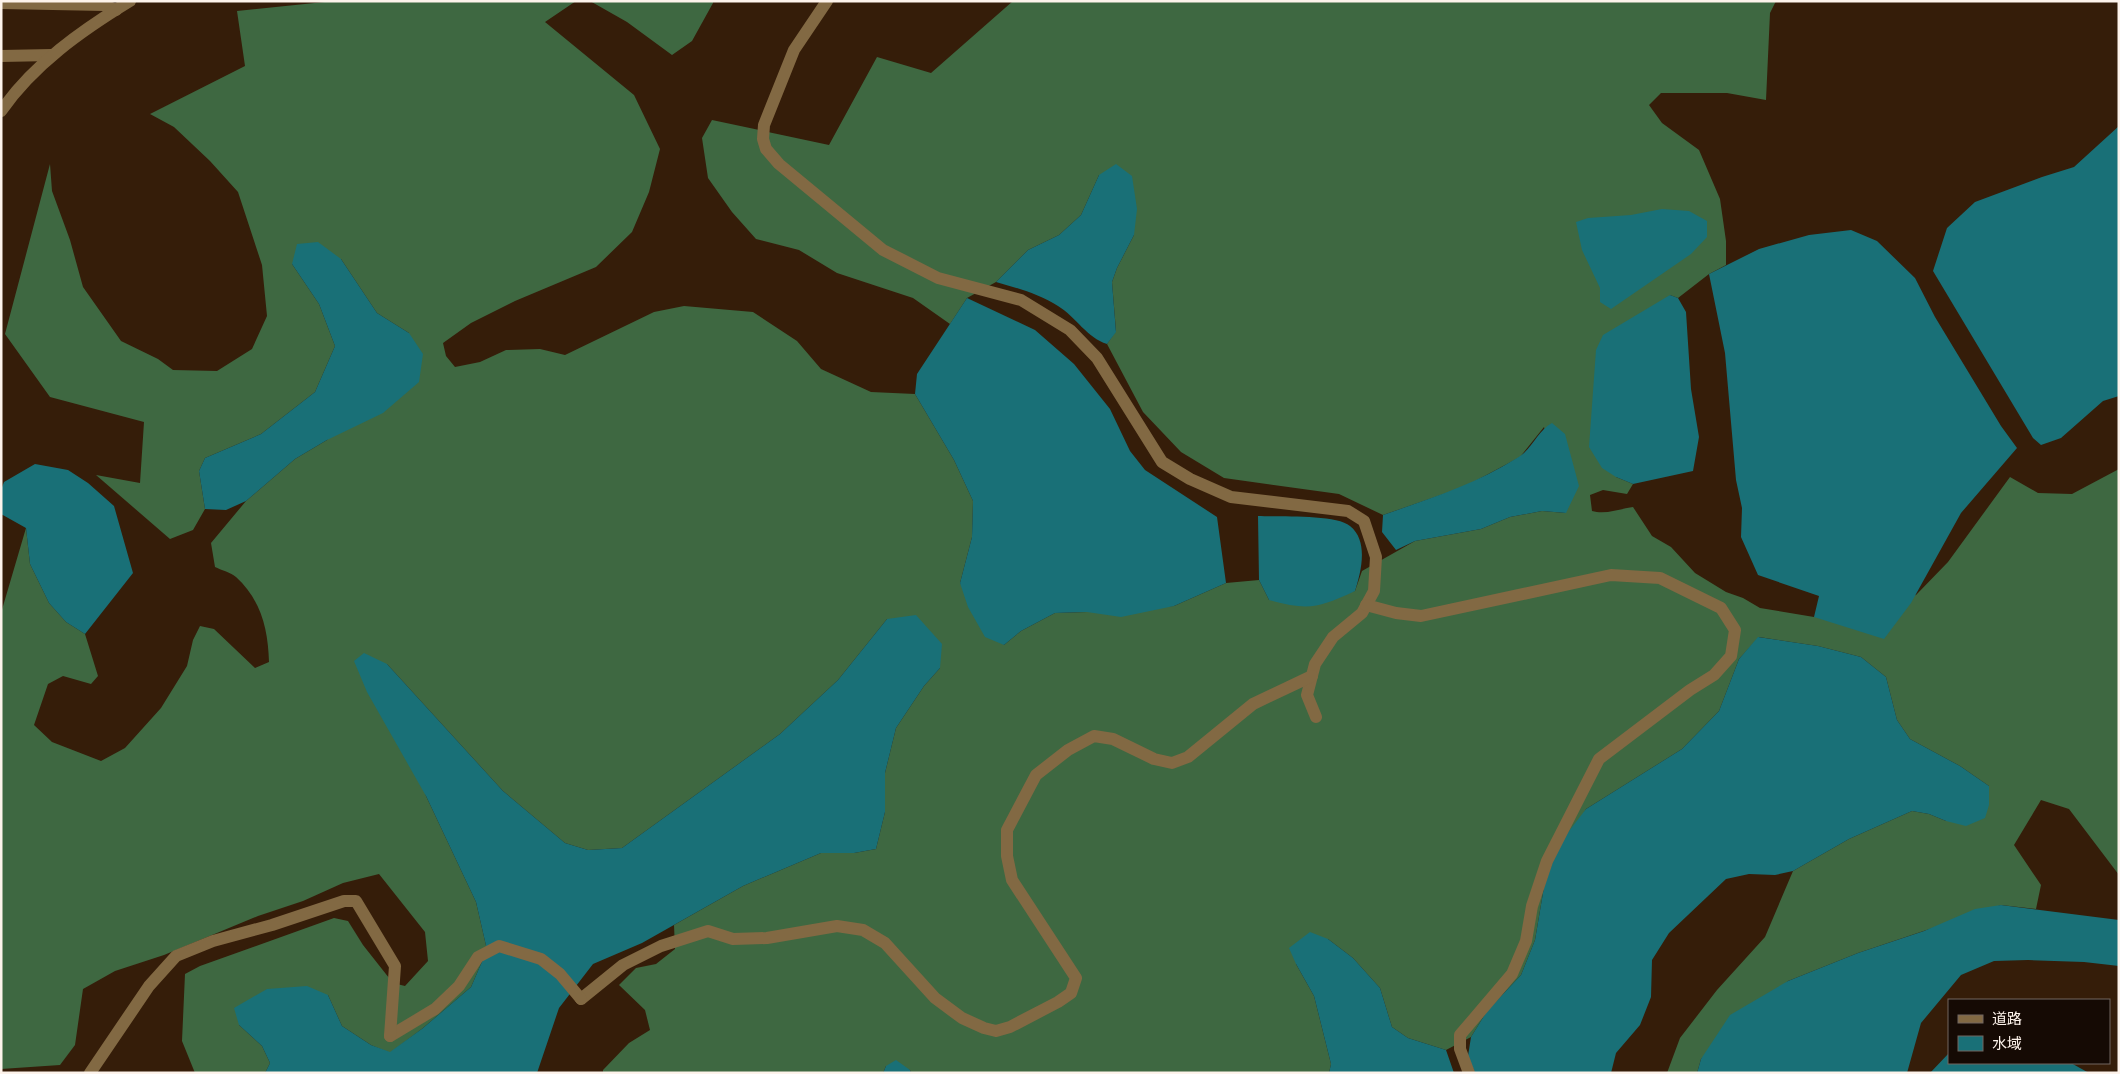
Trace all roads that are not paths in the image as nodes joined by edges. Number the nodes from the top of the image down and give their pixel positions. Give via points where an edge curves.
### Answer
1 (130, 1) edge
2 (827, 1) edge
3 (1, 3) edge
4 (116, 10) junction
5 (52, 54) junction
6 (1, 56) edge
7 (1, 111) edge
8 (1366, 605) junction
9 (1312, 676) junction
10 (1316, 717) dead end
11 (90, 1073) edge
12 (1469, 1073) edge

1 - 4 street
2 - 8 street via 794,50 764,125 763,139 772,157 883,250 938,278 1021,300 1070,330 1097,358 1162,462 1231,497 1348,511 1364,521 1376,557 1374,591
3 - 4 street via 104,5
4 - 5 street
5 - 6 street
5 - 7 street via 17,89
8 - 9 street via 1362,613 1333,637 1315,664
8 - 12 street via 1421,616 1611,575 1660,578 1721,608 1735,630 1731,656 1714,675 1599,759 1547,861 1532,906 1526,941 1512,974 1460,1035 1460,1049
9 - 10 street via 1307,695
9 - 11 street via 1253,704 1188,757 1172,763 1154,759 1113,739 1094,736 1068,750 1036,775 1007,830 1007,856 1012,880 1076,978 1071,993 1010,1027 996,1031 962,1018 935,998 885,943 862,930 837,926 767,938 733,940 708,931 661,946 623,965 581,999 560,974 541,959 500,946 478,957 459,986 435,1009 390,1036 395,966 356,901 344,901 212,941 176,956 149,986

